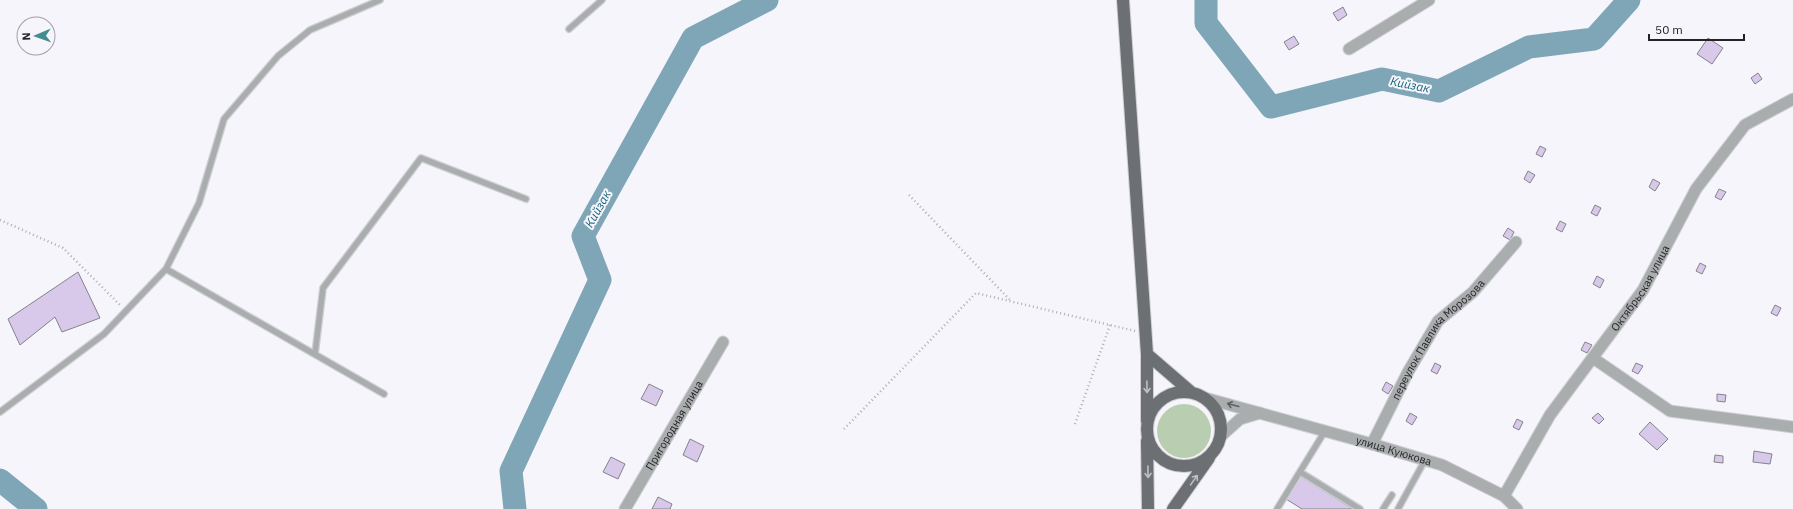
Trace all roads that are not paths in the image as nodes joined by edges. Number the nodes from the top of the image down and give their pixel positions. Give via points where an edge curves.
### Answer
1 (380, 0) edge
2 (602, 0) edge
3 (1123, 0) edge
4 (1429, 0) edge
5 (569, 29) dead end
6 (1349, 49) dead end
7 (1793, 99) edge
8 (526, 199) dead end
9 (1516, 242) dead end
10 (166, 268) junction
11 (724, 342) dead end
12 (315, 354) junction
13 (1147, 354) junction
14 (1593, 358) junction
15 (1191, 392) junction
16 (384, 394) dead end
17 (1205, 398) junction
18 (0, 412) edge
19 (1260, 412) junction
20 (1147, 421) junction
21 (1793, 427) edge
22 (1326, 431) junction
23 (1147, 436) junction
24 (1220, 436) junction
25 (1372, 444) junction
26 (1215, 450) junction
27 (1425, 460) junction
28 (1300, 472) junction
29 (1392, 495) dead end
30 (1504, 496) junction
31 (625, 509) edge
32 (1148, 509) edge
33 (1173, 509) edge
34 (1277, 509) edge
35 (1360, 509) edge
36 (1383, 509) edge
37 (1398, 509) edge
38 (1517, 509) edge

1 - 10 lane via 310,30 278,56 224,119 199,203
2 - 5 lane
3 - 13 main road
4 - 6 street
7 - 14 street, Октябрьская улица via 1745,125 1696,189 1643,290
8 - 12 lane via 421,158 323,288
9 - 25 street, переулок Павлика Морозова via 1473,292 1438,321 1408,372
10 - 12 lane
10 - 18 lane via 104,334
11 - 31 street, Пригородная улица
12 - 16 lane
13 - 15 main road
13 -> 20 main road
14 - 21 street via 1670,411
14 - 30 street, Октябрьская улица via 1550,416
15 - 17 main road
15 - 20 main road via 1177,392 1163,397 1153,408
19 -> 17 street, улица Куюкова
17 - 24 main road via 1215,408 1220,422
19 - 22 street, улица Куюкова
19 - 24 street via 1240,420
20 - 23 main road
22 - 25 street, улица Куюкова
22 - 28 lane
23 - 26 main road via 1152,449 1163,460 1176,466 1191,466 1204,460
23 -> 32 main road
24 - 26 main road
25 - 27 street, улица Куюкова
33 -> 26 main road
27 - 30 street, улица Куюкова
27 - 37 lane
28 - 34 lane
28 - 35 lane
29 - 36 lane
30 - 38 street, улица Куюкова

